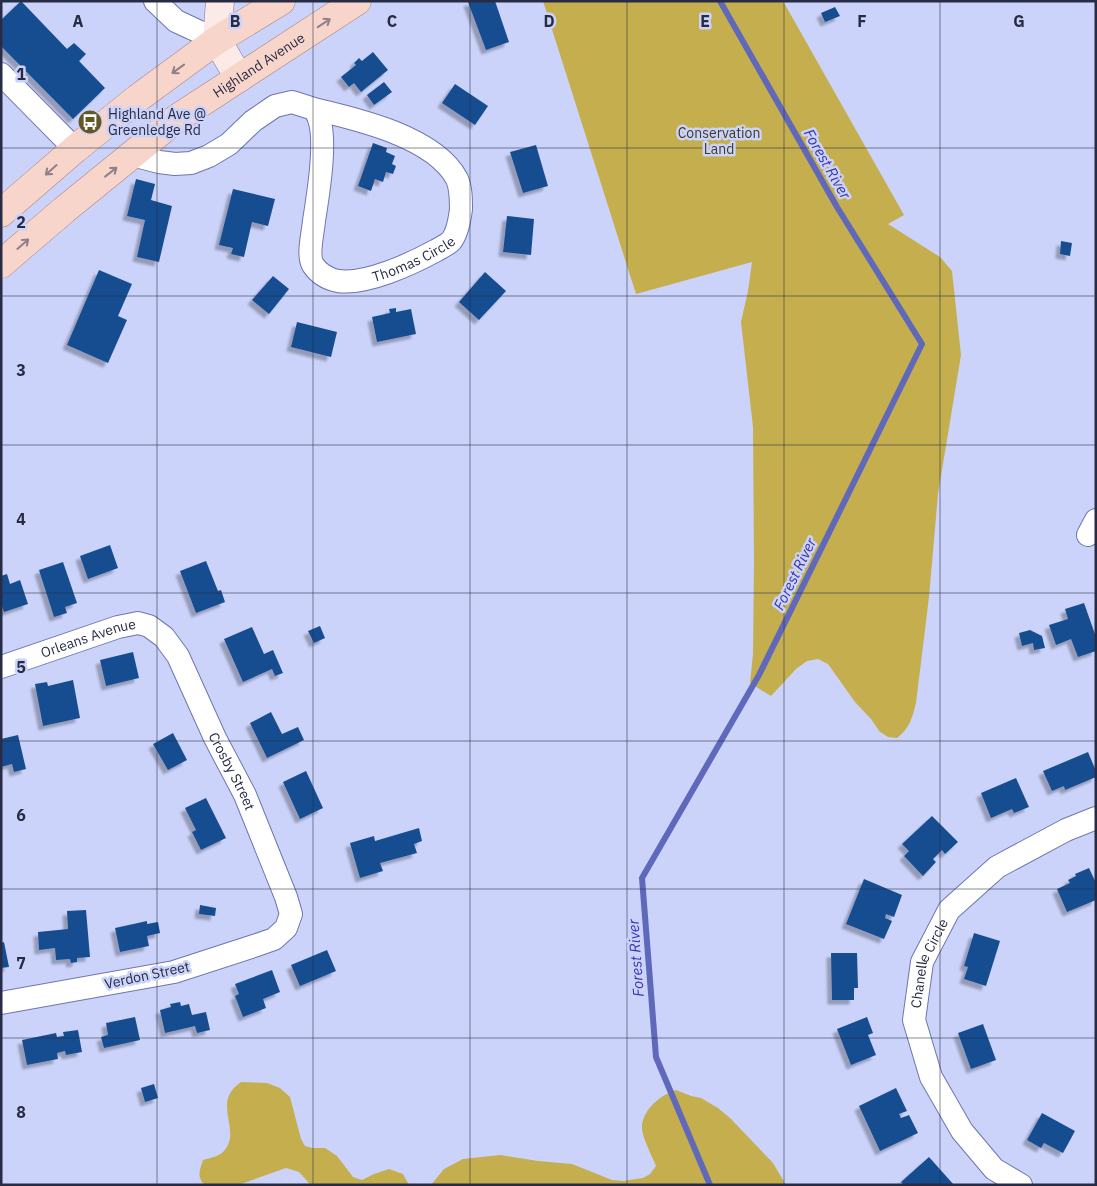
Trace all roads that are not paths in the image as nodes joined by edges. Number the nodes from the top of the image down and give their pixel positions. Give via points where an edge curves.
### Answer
1 (155, 1) edge
2 (220, 1) edge
3 (282, 1) edge
4 (357, 1) edge
5 (217, 40) junction
6 (1, 74) edge
7 (239, 78) junction
8 (314, 109) junction
9 (75, 149) junction
10 (132, 155) junction
11 (1, 213) edge
12 (1, 264) edge
13 (149, 626) joint
14 (1, 667) edge
15 (1096, 818) edge
16 (286, 928) joint
17 (1, 1003) edge
18 (1021, 1185) edge

1 - 5 street via 176,22
2 - 5 street
3 - 5 main road
7 -> 4 main road, Highland Avenue
5 - 7 street
5 -> 9 main road
6 - 9 street
7 - 10 main road, Highland Avenue via 176,119
8 - 8 street, Thomas Circle via 373,124 414,140 448,166 457,180 462,198 451,241 420,259 373,277 356,281 324,277 312,264 310,250 322,137
8 - 10 street, Thomas Circle via 292,102 275,106 229,144 191,163 159,162
9 -> 11 main road
12 -> 10 main road, Highland Avenue
13 - 14 street, Orleans Avenue via 138,623 118,627
13 - 16 street, Crosby Street via 164,636 178,656 245,795 292,914
15 - 18 street, Chanelle Circle via 1066,830 997,867 949,910 922,962 914,1020 930,1077 962,1130 994,1169
16 - 17 street, Verdon Street via 274,939 174,972

